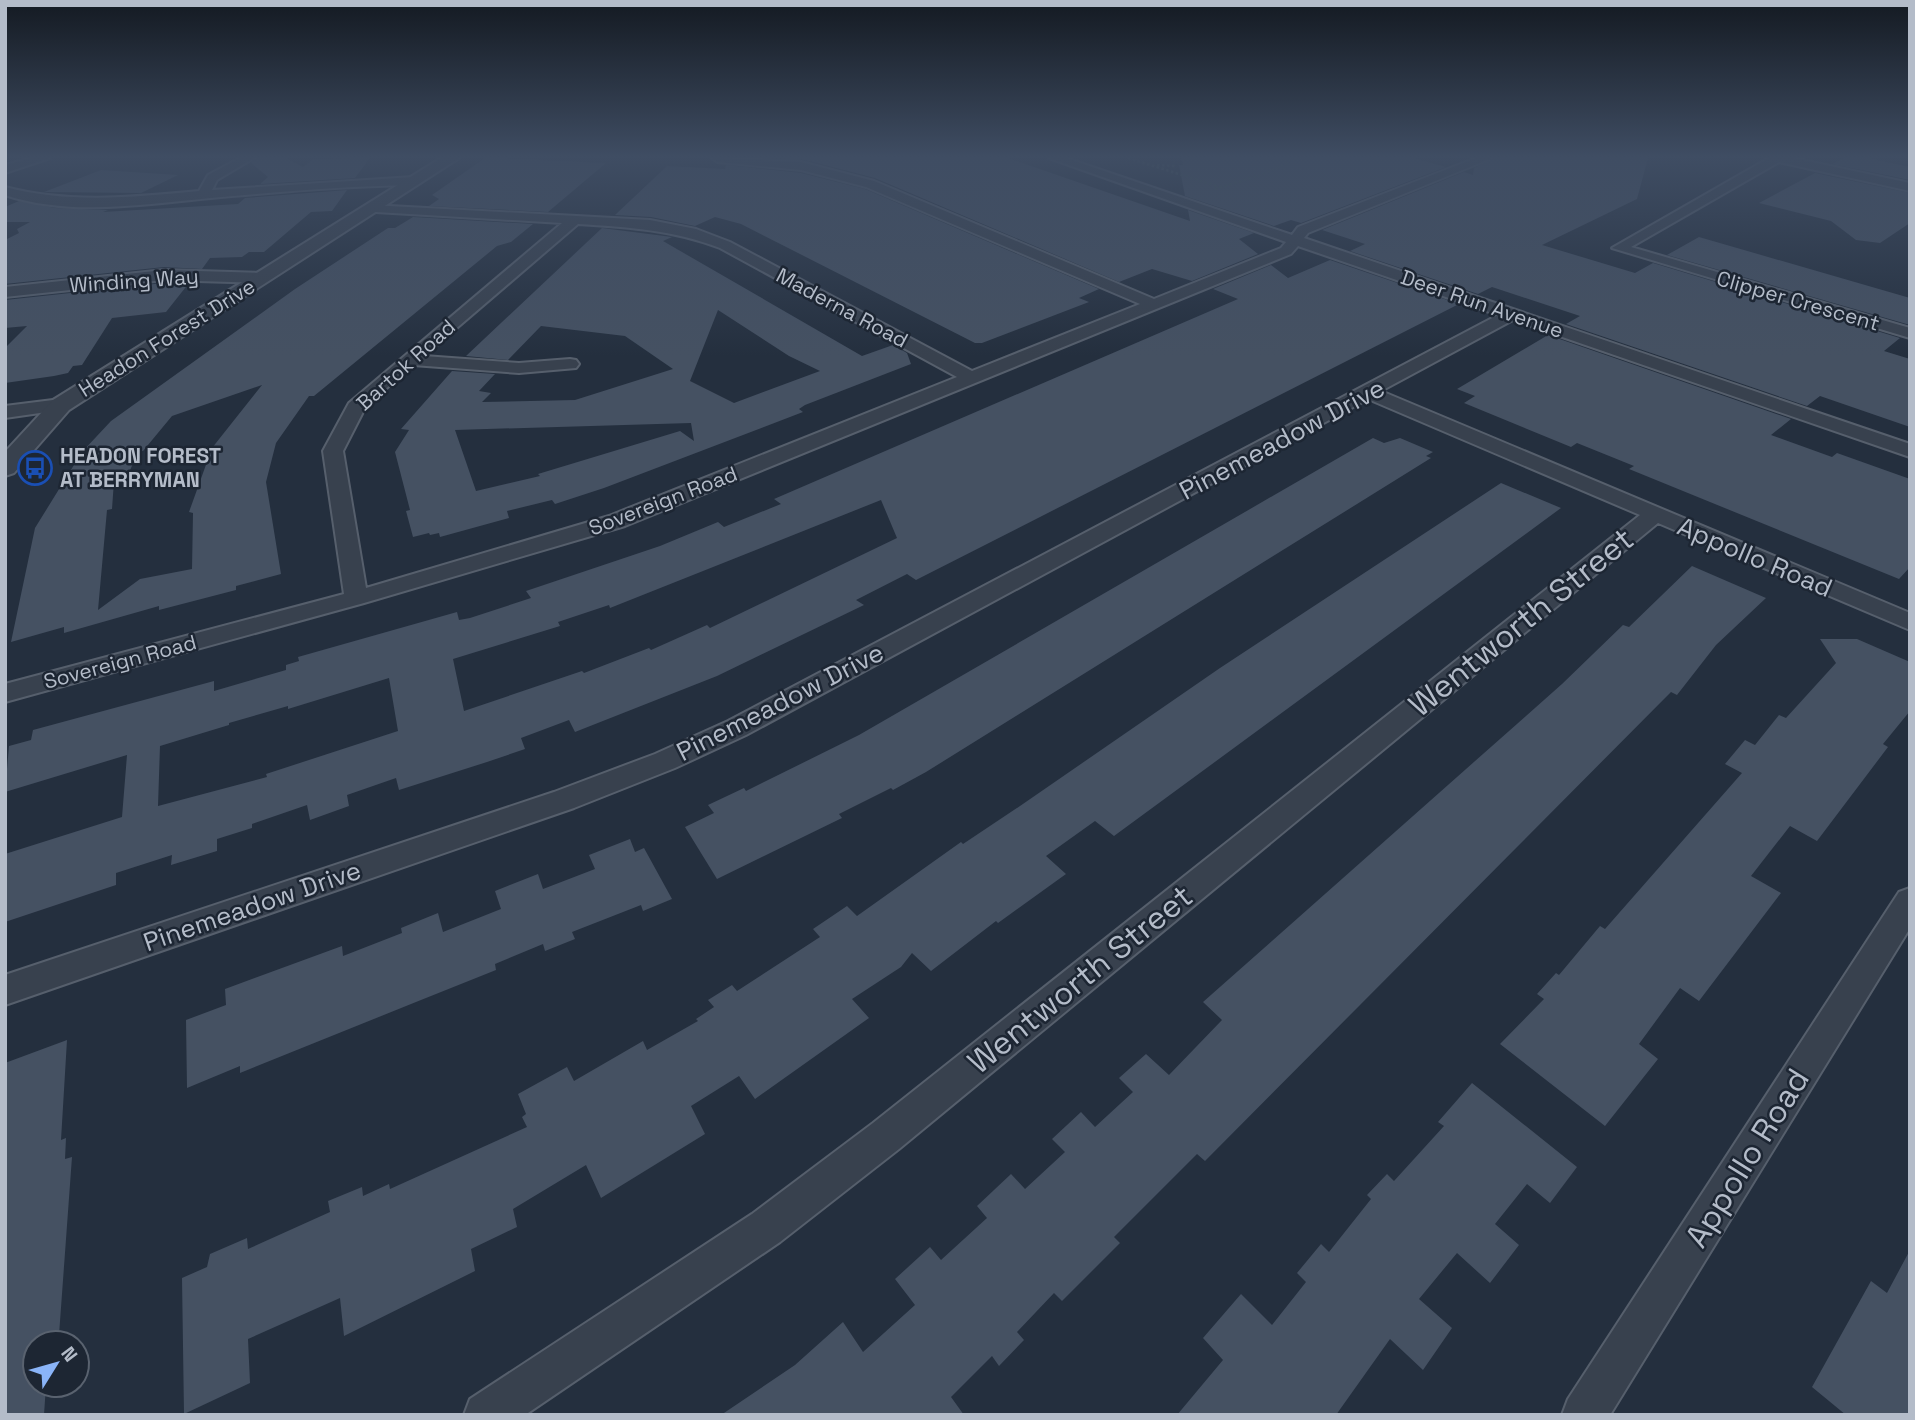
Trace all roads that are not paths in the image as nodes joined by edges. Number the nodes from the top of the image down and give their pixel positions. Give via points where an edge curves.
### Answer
1 (350, 224) edge
2 (569, 224) edge
3 (651, 224) edge
4 (965, 224) edge
5 (1249, 224) edge
6 (1318, 224) edge
7 (1661, 224) edge
8 (1297, 240) junction
9 (262, 278) junction
10 (5, 292) edge
11 (1156, 305) junction
12 (1512, 314) junction
13 (1910, 334) edge
14 (410, 360) junction
15 (570, 364) dead end
16 (973, 379) junction
17 (1370, 393) junction
18 (61, 405) junction
19 (5, 412) edge
20 (1910, 451) edge
21 (5, 468) edge
22 (1654, 515) junction
23 (356, 598) junction
24 (1910, 622) edge
25 (5, 693) edge
26 (1910, 901) edge
27 (5, 990) edge
28 (486, 1415) edge
29 (1584, 1415) edge

1 - 9 street, Headon Forest Drive
2 - 14 street, Bartok Road
3 - 16 street, Maderna Road via 725,245
4 - 11 street
5 - 8 street, Deer Run Avenue
6 - 8 street, Sovereign Road via 1303,230
7 - 13 street, Clipper Crescent via 1619,248
8 - 11 street, Sovereign Road via 1286,250
8 - 12 street, Deer Run Avenue
9 - 10 street, Winding Way via 164,275
9 - 18 street, Headon Forest Drive
11 - 16 street, Sovereign Road
12 - 17 street, Pinemeadow Drive
12 - 20 street, Deer Run Avenue
14 - 15 street via 519,368
14 - 23 street, Bartok Road via 358,403 333,451
16 - 23 street, Sovereign Road via 617,521
17 - 22 street, Appollo Road
17 - 27 street, Pinemeadow Drive via 737,728 665,761 564,800
18 - 19 street
18 - 21 street, Headon Forest Drive
22 - 24 street, Appollo Road
22 - 28 street, Wentworth Street via 842,1170 766,1228
23 - 25 street, Sovereign Road
26 - 29 street, Appollo Road

